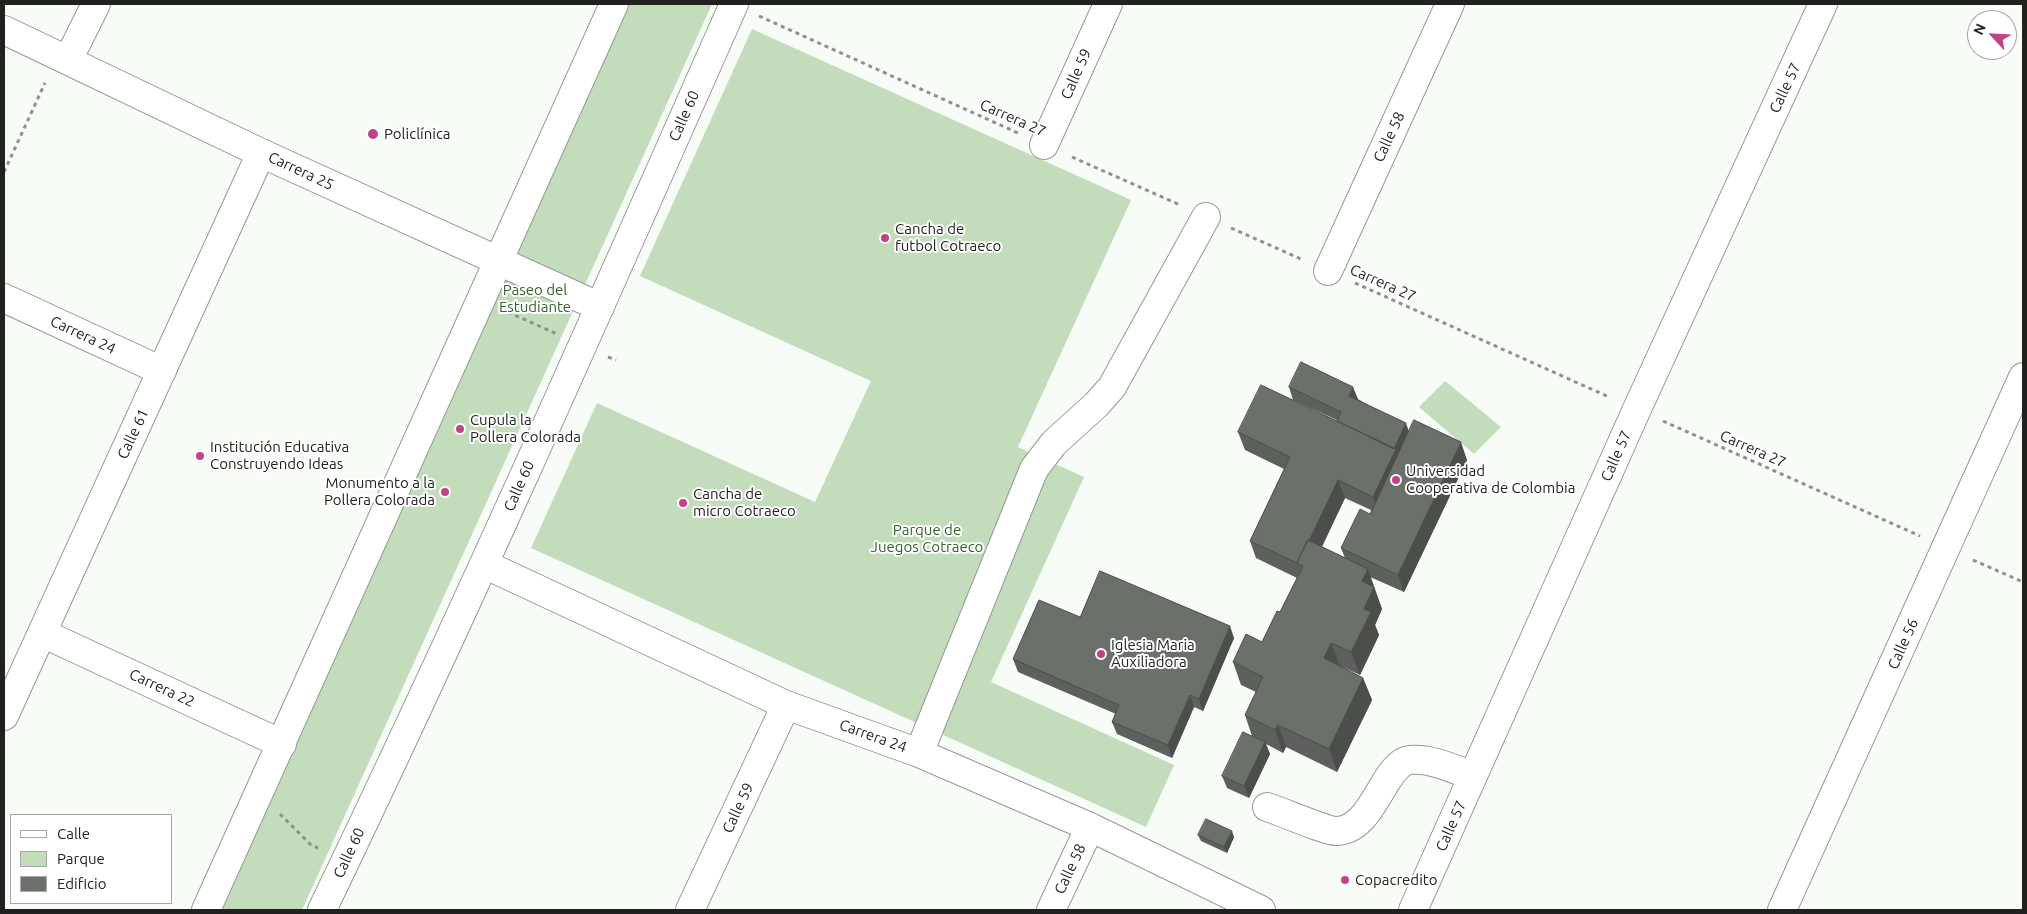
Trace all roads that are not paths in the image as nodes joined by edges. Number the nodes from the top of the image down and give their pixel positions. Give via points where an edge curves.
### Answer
1 (96, 4) edge
2 (614, 4) edge
3 (734, 4) edge
4 (1108, 4) edge
5 (1450, 4) edge
6 (1823, 4) edge
7 (4, 30) edge
8 (63, 58) junction
9 (1044, 145) road end
10 (261, 153) junction
11 (1206, 217) road end
12 (500, 262) junction
13 (1328, 271) road end
14 (4, 298) edge
15 (600, 307) junction
16 (162, 371) junction
17 (2023, 377) edge
18 (484, 564) junction
19 (42, 633) junction
20 (786, 705) junction
21 (4, 716) edge
22 (282, 744) junction
23 (919, 753) junction
24 (1473, 776) junction
25 (1267, 807) dead end
26 (1090, 827) junction
27 (206, 910) edge
28 (322, 910) edge
29 (690, 910) edge
30 (1051, 910) edge
31 (1261, 910) edge
32 (1413, 910) edge
33 (1782, 910) edge

1 - 8 street
2 - 12 street
3 - 15 street, Calle 60
4 - 9 street, Calle 59
5 - 13 street, Calle 58
6 - 24 street, Calle 57
7 - 8 street, Carrera 25
8 - 10 street, Carrera 25
10 - 12 street, Carrera 25
10 - 16 street, Calle 61
11 - 23 street via 1112,387 1054,443 1034,469
12 - 15 street, Carrera 25
12 - 22 street
14 - 16 street, Carrera 24
15 - 18 street, Calle 60
16 - 19 street, Calle 61
17 - 33 street, Calle 56
18 - 20 street, Carrera 24
18 - 28 street, Calle 60
19 - 21 street, Calle 61
19 - 22 street, Carrera 22
20 - 23 street, Carrera 24
20 - 29 street, Calle 59
22 - 27 street
23 - 26 street, Carrera 24
24 - 25 street via 1432,761 1408,760 1397,767 1353,828 1335,832
24 - 32 street, Calle 57
26 - 30 street, Calle 58
26 - 31 street, Carrera 24

